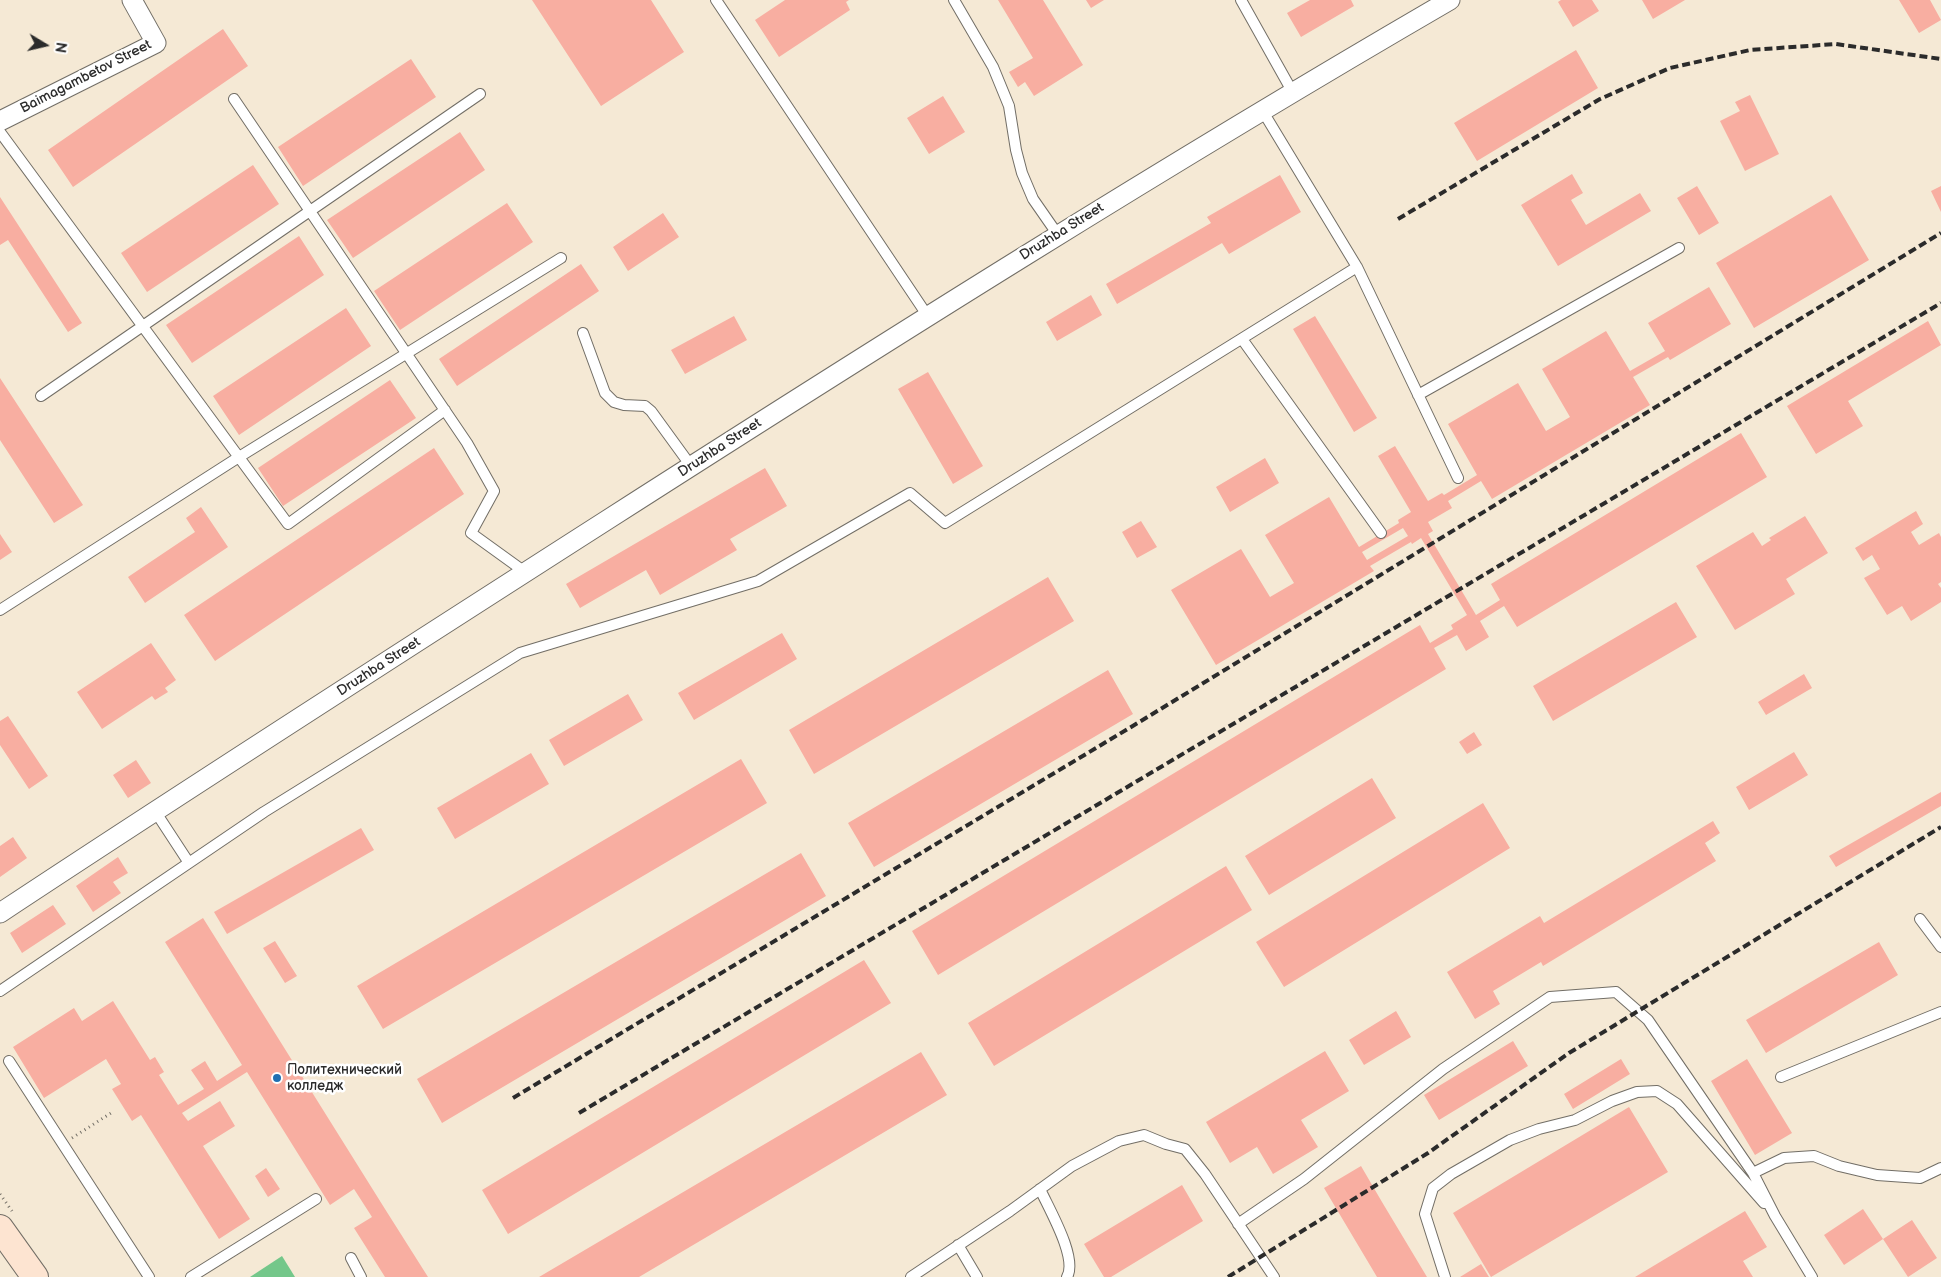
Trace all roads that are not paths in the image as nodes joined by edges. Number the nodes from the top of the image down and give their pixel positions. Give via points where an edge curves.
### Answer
1 (132, 0) edge
2 (716, 0) edge
3 (954, 0) edge
4 (1240, 0) edge
5 (1450, 0) edge
6 (1292, 91) junction
7 (480, 94) dead end
8 (234, 99) dead end
9 (1262, 110) junction
10 (0, 121) edge
11 (0, 132) edge
12 (310, 211) junction
13 (1058, 235) junction
14 (1679, 248) dead end
15 (561, 258) dead end
16 (1357, 267) junction
17 (928, 315) junction
18 (143, 326) junction
19 (584, 333) dead end
20 (1242, 339) junction
21 (406, 353) junction
22 (1418, 395) junction
23 (41, 396) dead end
24 (445, 410) junction
25 (238, 457) junction
26 (691, 466) junction
27 (1458, 478) dead end
28 (1381, 533) dead end
29 (525, 572) junction
30 (0, 610) edge
31 (155, 810) junction
32 (189, 863) junction
33 (0, 913) edge
34 (1920, 919) dead end
35 (1941, 947) edge
36 (0, 991) edge
37 (1941, 1012) edge
38 (9, 1061) dead end
39 (1781, 1077) dead end
40 (1941, 1168) edge
41 (1753, 1173) junction
42 (1040, 1189) junction
43 (316, 1199) dead end
44 (1775, 1216) junction
45 (1238, 1224) junction
46 (0, 1228) edge
47 (958, 1245) junction
48 (351, 1258) dead end
49 (35, 1277) edge
50 (149, 1277) edge
51 (191, 1277) edge
52 (361, 1277) edge
53 (911, 1277) edge
54 (977, 1277) edge
55 (1066, 1277) edge
56 (1274, 1277) edge
57 (1445, 1277) edge
58 (1812, 1277) edge

1 - 10 street, Baimagambetov Street via 156,43
2 - 17 lane
3 - 13 lane via 993,67 1010,106 1022,173 1033,199
4 - 6 lane
5 - 6 street, Druzhba Street
6 - 9 street, Druzhba Street
7 - 12 lane
8 - 12 lane
9 - 13 street, Druzhba Street
9 - 16 lane
11 - 18 lane
12 - 18 lane
12 - 21 lane
13 - 17 street, Druzhba Street
14 - 22 lane
15 - 21 lane
16 - 20 lane
16 - 22 lane
17 - 26 street, Druzhba Street
18 - 23 lane
18 - 25 lane
19 - 26 lane via 605,393 614,402 645,406 651,411
20 - 28 lane
20 - 32 lane via 945,523 910,493 758,582 520,653 264,812
21 - 24 lane
21 - 25 lane
22 - 27 lane
24 - 25 lane via 288,524
24 - 29 lane via 494,491 470,533
25 - 30 lane
26 - 29 street, Druzhba Street
29 - 31 street, Druzhba Street
31 - 32 lane
31 - 33 street, Druzhba Street
32 - 36 lane
34 - 35 lane
37 - 39 lane
38 - 50 lane
40 - 41 lane via 1920,1178 1878,1175 1814,1156 1784,1158
41 - 44 lane
41 - 45 lane via 1643,1015 1616,992 1550,997 1443,1069 1304,1179
42 - 45 lane via 1072,1166 1119,1141 1144,1135 1185,1148
42 - 47 lane
42 - 55 lane via 1068,1255 1070,1262
43 - 51 lane
44 - 57 lane via 1677,1104 1657,1091 1637,1092 1612,1100 1575,1120 1510,1140 1433,1188 1425,1214
44 - 58 lane
45 - 56 lane
46 - 49 main road
47 - 53 lane
47 - 54 lane
48 - 52 lane

